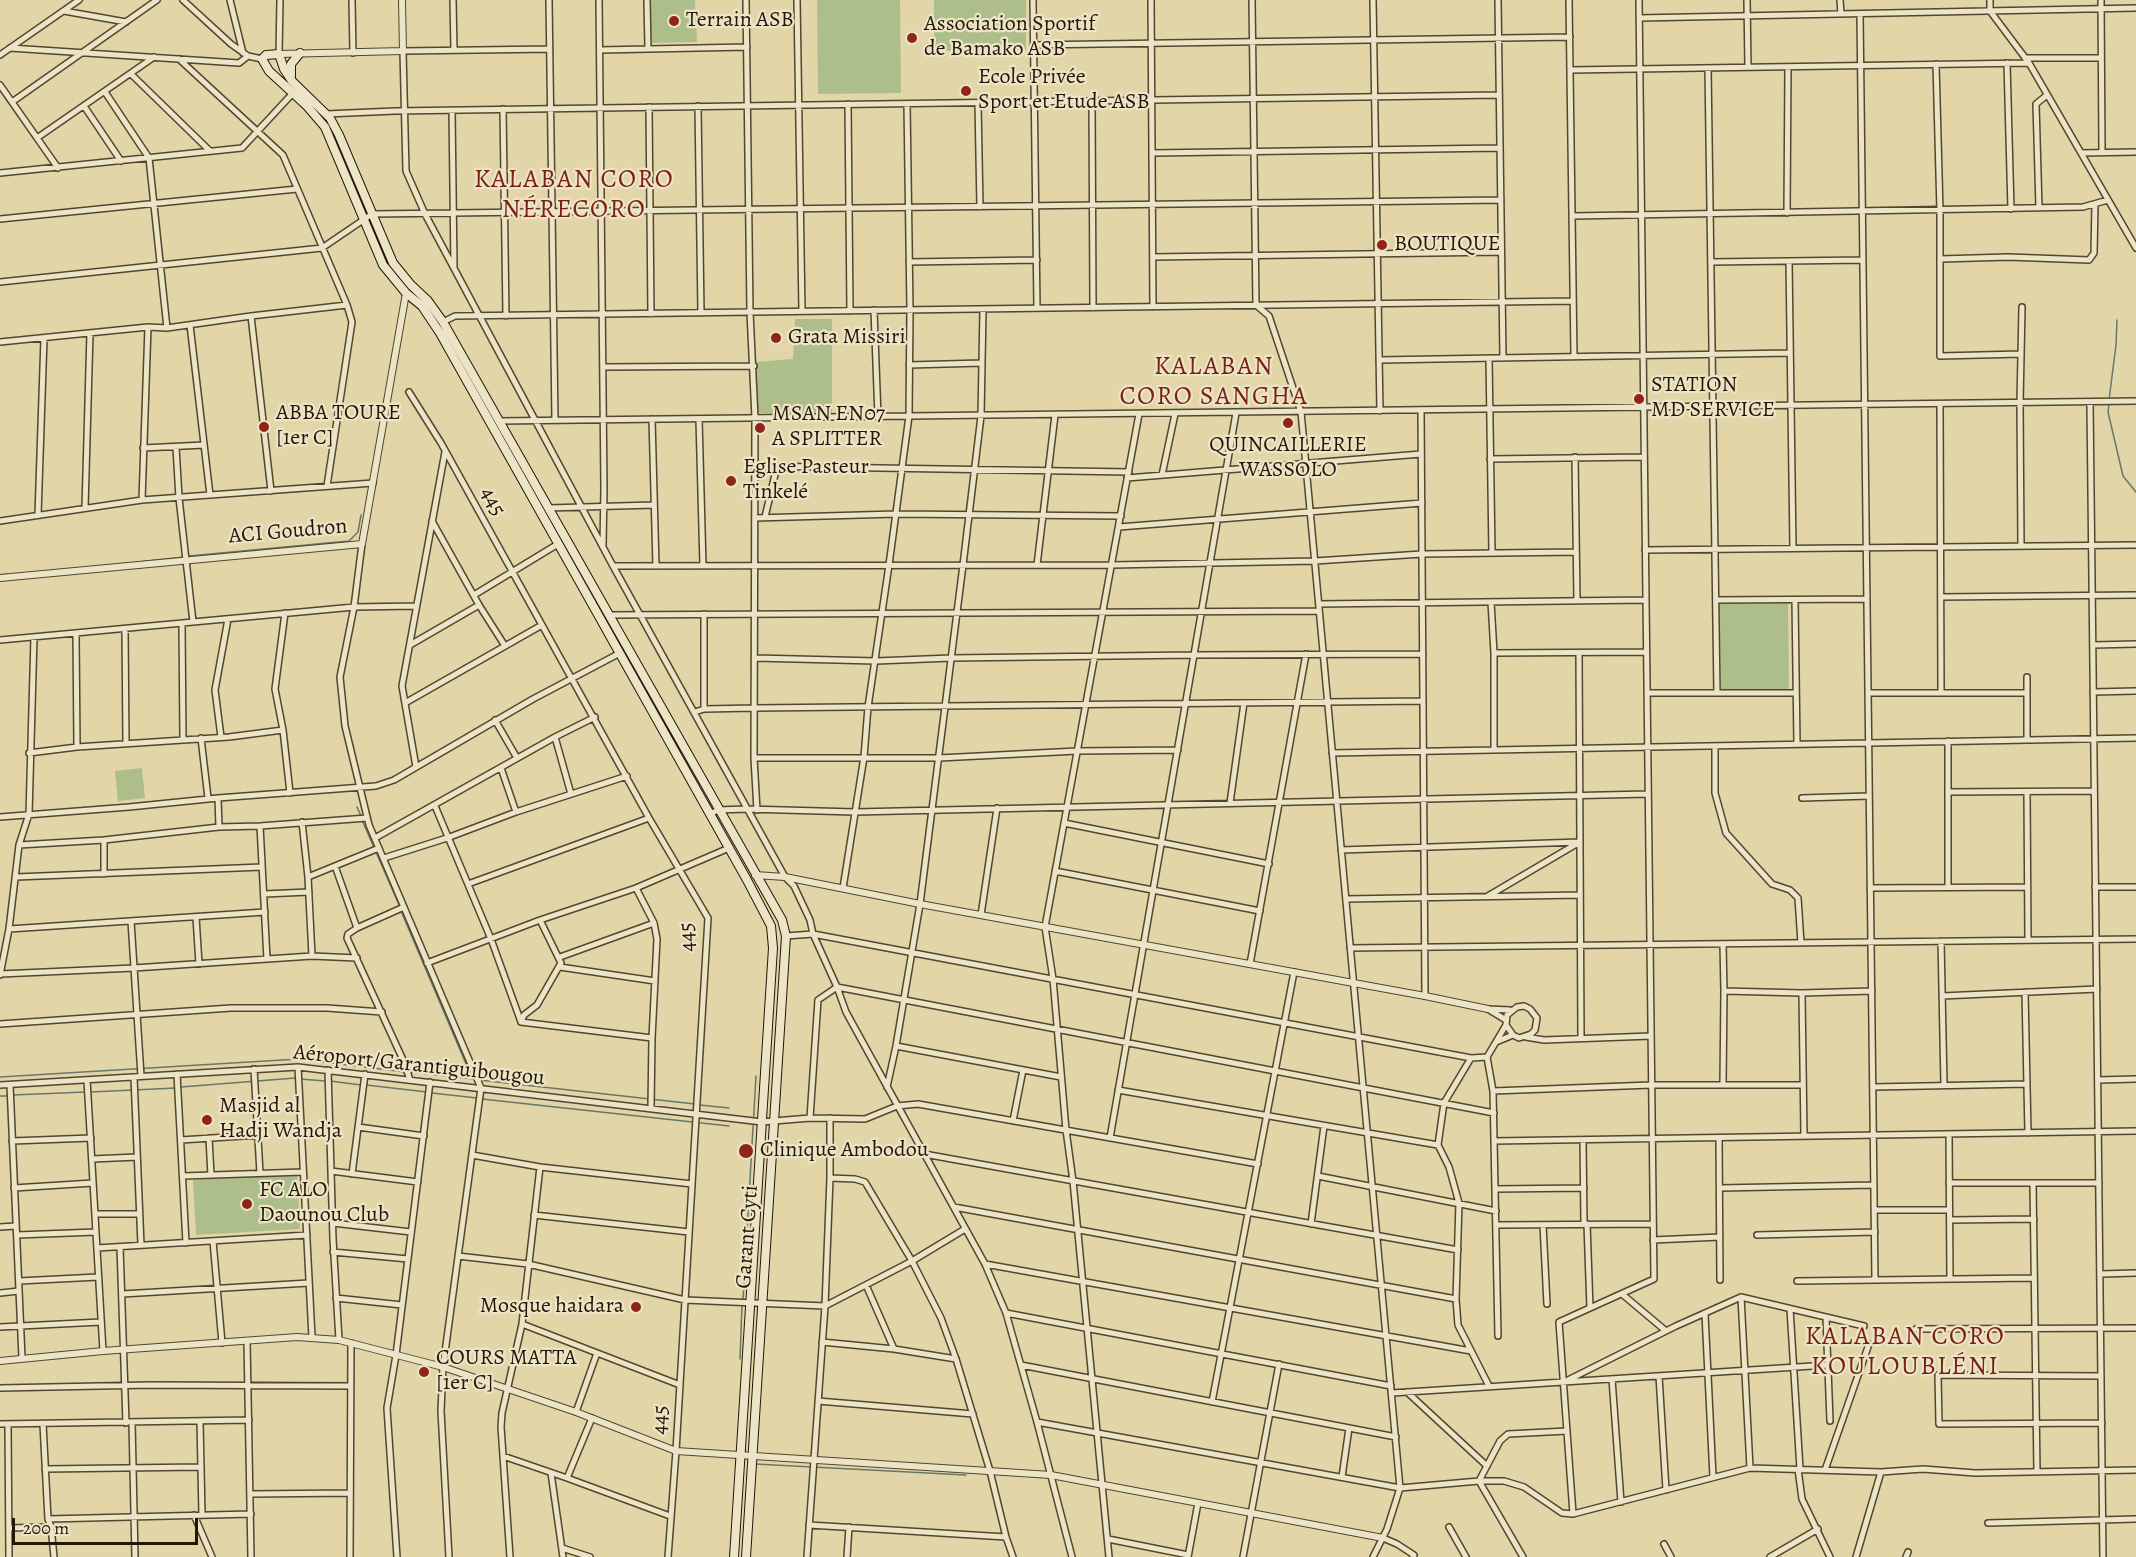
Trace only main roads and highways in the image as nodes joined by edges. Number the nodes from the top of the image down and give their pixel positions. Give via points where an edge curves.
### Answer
1 (300, 53) road end
2 (292, 81) junction
3 (734, 1557) edge
4 (747, 1557) edge

1 - 2 main road via 291,64
2 - 3 main road, Garant Cyti via 279,54 262,59 269,71 325,127 387,272 422,306 436,327 771,926 773,948
2 - 4 main road, Garant Cyti via 327,114 393,263 443,322 782,920 786,936

